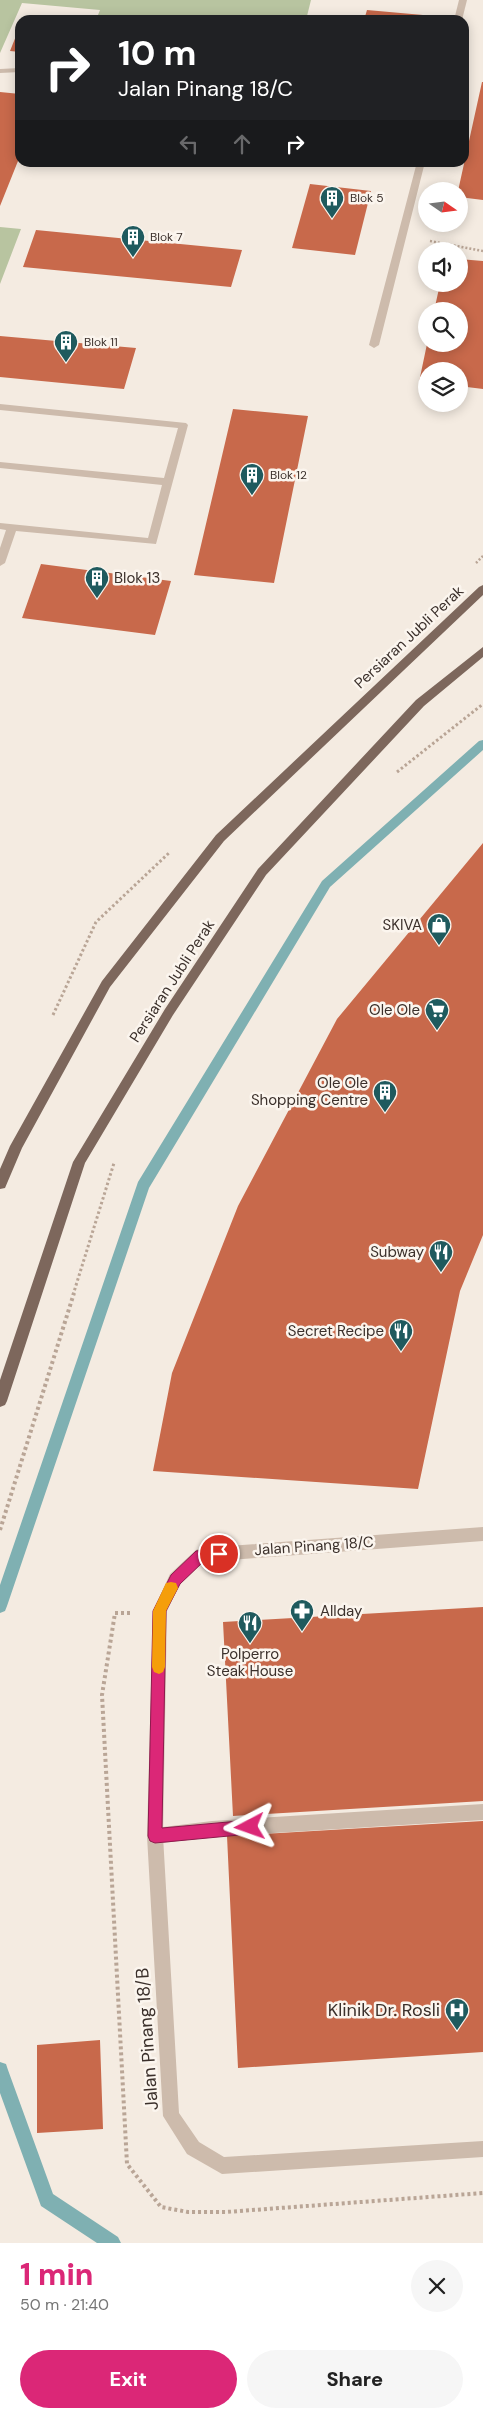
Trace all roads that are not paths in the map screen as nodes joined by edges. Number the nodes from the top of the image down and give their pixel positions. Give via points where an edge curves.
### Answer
1 (463, 0) edge
2 (459, 15) edge
3 (15, 70) edge
4 (0, 71) edge
5 (420, 167) edge
6 (374, 344) dead end
7 (0, 407) edge
8 (0, 465) edge
9 (168, 482) junction
10 (0, 526) edge
11 (12, 527) junction
12 (0, 563) edge
13 (483, 590) edge
14 (483, 651) edge
15 (0, 1184) edge
16 (0, 1401) edge
17 (483, 1534) edge
18 (483, 1812) edge
19 (155, 1836) junction
20 (483, 2148) edge

1 - 2 street
3 - 4 street
5 - 6 street
7 - 9 street via 183,425
8 - 9 street
9 - 11 street via 152,542
10 - 11 street
11 - 12 street
13 - 15 main road, Persiaran Jubli Perak via 220,838 106,984 16,1146
14 - 16 main road, Persiaran Jubli Perak via 420,703 262,872 169,1012 79,1162
17 - 19 street, Jalan Pinang 18/C via 201,1555 175,1580 160,1611
18 - 19 street via 212,1829
19 - 20 street, Jalan Pinang 18/B via 171,2116 193,2148 222,2166

